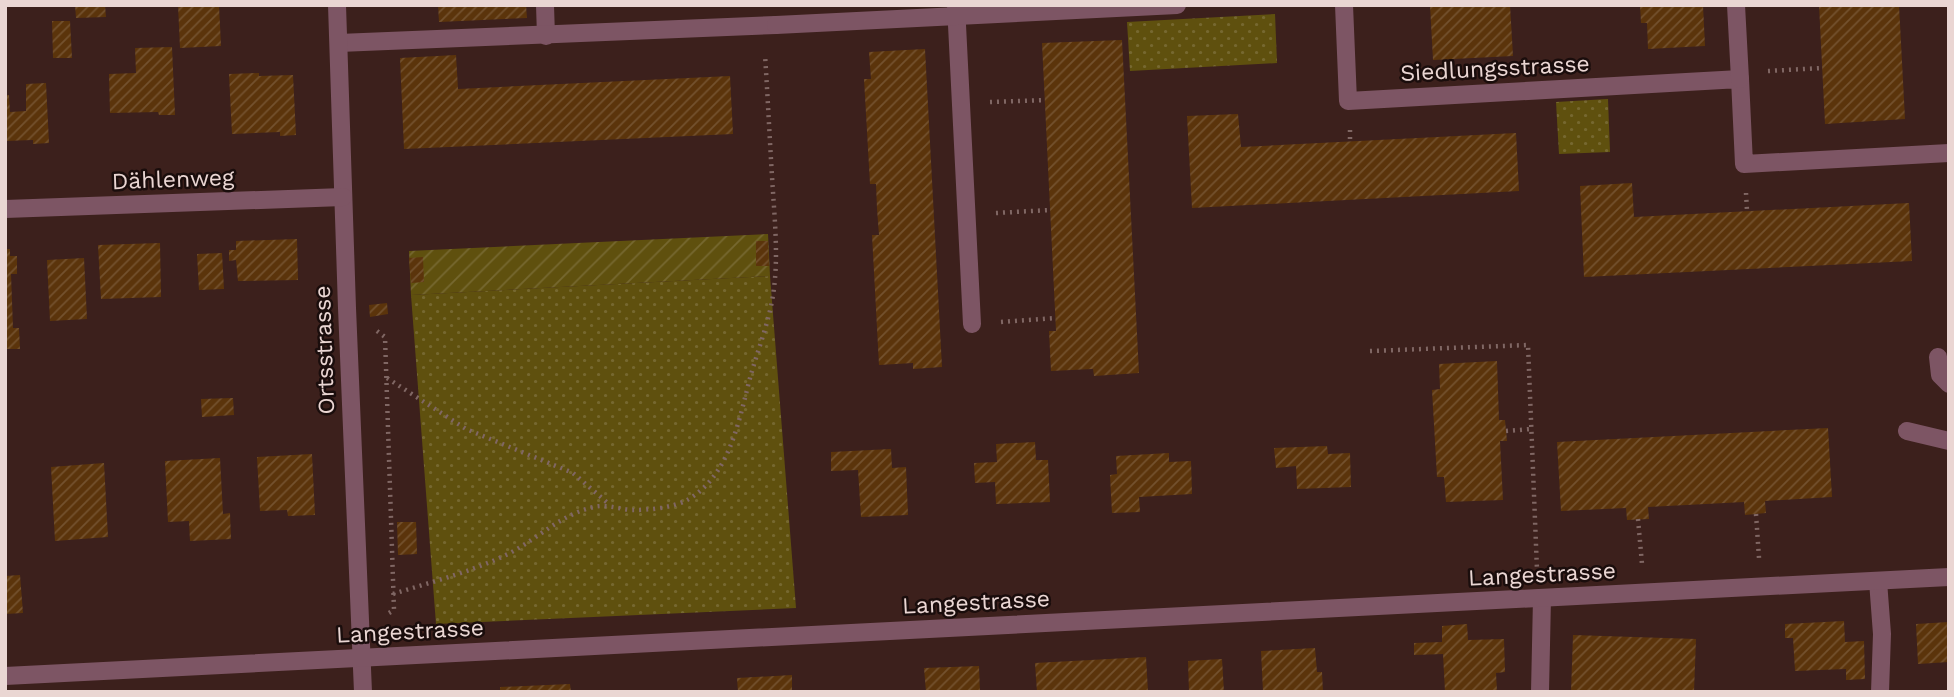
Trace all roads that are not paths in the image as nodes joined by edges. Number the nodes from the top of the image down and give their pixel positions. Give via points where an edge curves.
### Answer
1 (337, 5) edge
2 (545, 5) edge
3 (1177, 5) edge
4 (1344, 5) edge
5 (1736, 5) edge
6 (956, 11) edge
7 (546, 36) junction
8 (339, 43) junction
9 (1740, 75) junction
10 (1949, 153) edge
11 (343, 197) junction
12 (5, 209) edge
13 (972, 324) road end
14 (1938, 357) dead end
15 (1949, 384) edge
16 (1907, 431) dead end
17 (1949, 441) edge
18 (1949, 577) edge
19 (1878, 580) junction
20 (1540, 598) junction
21 (362, 658) junction
22 (5, 676) edge
23 (363, 692) edge
24 (1541, 692) edge
25 (1880, 692) edge

1 - 8 street, Ortsstrasse
2 - 7 street
3 - 6 street
4 - 9 street, Siedlungsstrasse via 1348,101
5 - 9 street
6 - 7 street via 770,26
6 - 13 street
7 - 8 street
8 - 11 street, Ortsstrasse
9 - 10 street via 1744,164
11 - 12 street, Dählenweg
11 - 21 street, Ortsstrasse
14 - 15 street via 1940,375
16 - 17 street
18 - 19 street, Langestrasse
19 - 20 street, Langestrasse
19 - 25 street
20 - 21 street, Langestrasse
20 - 24 street
21 - 22 street, Langestrasse
21 - 23 street, Ortsstrasse

